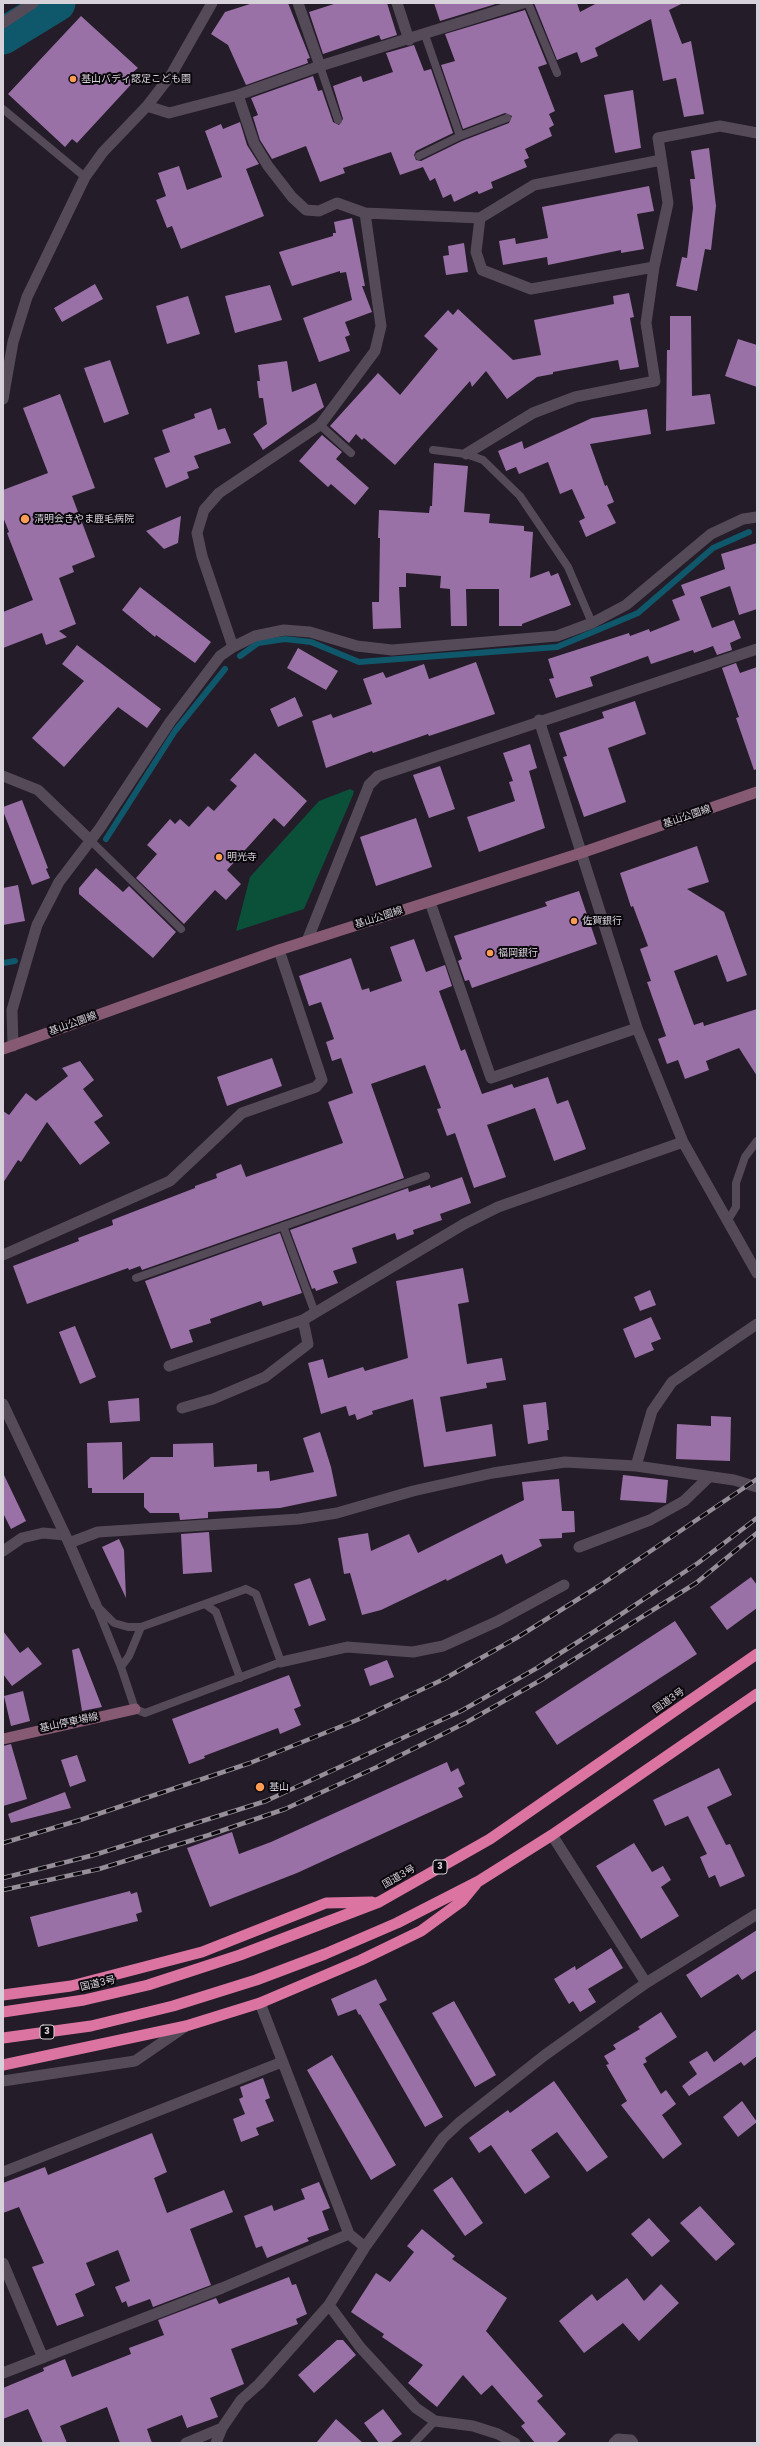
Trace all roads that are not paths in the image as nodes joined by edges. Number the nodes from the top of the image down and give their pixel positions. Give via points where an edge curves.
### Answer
1 (33, 3) edge
2 (298, 3) edge
3 (397, 3) edge
4 (523, 3) edge
5 (528, 3) edge
6 (209, 4) edge
7 (3, 23) edge
8 (425, 35) junction
9 (408, 40) junction
10 (320, 66) junction
11 (557, 73) dead end
12 (238, 95) junction
13 (147, 106) junction
14 (3, 109) edge
15 (506, 118) dead end
16 (338, 120) dead end
17 (757, 133) edge
18 (460, 136) junction
19 (419, 156) dead end
20 (661, 160) junction
21 (86, 177) junction
22 (366, 213) junction
23 (480, 218) junction
24 (654, 267) junction
25 (3, 399) edge
26 (320, 425) junction
27 (433, 450) dead end
28 (351, 453) dead end
29 (466, 454) junction
30 (757, 517) edge
31 (592, 623) junction
32 (233, 647) junction
33 (757, 649) edge
34 (539, 720) junction
35 (3, 776) edge
36 (757, 792) edge
37 (90, 840) junction
38 (581, 853) junction
39 (430, 902) junction
40 (181, 929) dead end
41 (307, 941) junction
42 (279, 950) junction
43 (637, 1028) junction
44 (8, 1048) edge
45 (757, 1141) edge
46 (683, 1142) junction
47 (426, 1176) dead end
48 (728, 1220) junction
49 (283, 1226) junction
50 (3, 1255) edge
51 (757, 1273) edge
52 (136, 1278) dead end
53 (315, 1313) junction
54 (303, 1320) junction
55 (757, 1324) edge
56 (169, 1366) dead end
57 (3, 1404) edge
58 (182, 1408) dead end
59 (636, 1466) junction
60 (709, 1477) junction
61 (757, 1487) edge
62 (67, 1539) junction
63 (579, 1546) dead end
64 (3, 1551) edge
65 (564, 1585) dead end
66 (96, 1604) junction
67 (205, 1604) junction
68 (141, 1627) junction
69 (757, 1654) edge
70 (281, 1662) junction
71 (121, 1667) junction
72 (240, 1678) junction
73 (757, 1694) edge
74 (135, 1709) junction
75 (3, 1739) edge
76 (552, 1835) junction
77 (479, 1881) junction
78 (379, 1902) junction
79 (757, 1914) edge
80 (646, 1983) junction
81 (3, 1995) edge
82 (260, 2003) junction
83 (3, 2012) edge
84 (186, 2026) junction
85 (3, 2038) edge
86 (282, 2062) junction
87 (3, 2065) edge
88 (3, 2081) edge
89 (3, 2172) edge
90 (349, 2234) junction
91 (365, 2247) junction
92 (3, 2263) edge
93 (329, 2305) junction
94 (43, 2358) junction
95 (3, 2373) edge
96 (435, 2421) junction
97 (222, 2428) junction
98 (186, 2443) edge
99 (216, 2443) edge
100 (414, 2443) edge
101 (515, 2443) edge
102 (614, 2443) edge
103 (633, 2443) edge

1 - 7 street
2 - 10 street
3 - 9 street
4 - 8 street
5 - 11 lane
6 - 13 street via 170,75
8 - 9 street
8 - 18 lane
9 - 10 street
10 - 12 street
10 - 16 lane
12 - 13 street via 169,113
12 - 22 street via 254,143 292,197 306,210 319,211 337,203
13 - 21 street via 104,152
14 - 21 lane
15 - 18 lane
17 - 20 street via 720,126 658,138
18 - 19 lane
20 - 23 street via 534,185
20 - 24 street via 668,203
21 - 25 street via 28,297 13,342
22 - 23 street
22 - 26 street via 381,326 375,351
23 - 24 street via 476,252 482,270 531,289
24 - 29 street via 646,324 655,381 575,397 533,413
26 - 28 lane
26 - 32 street via 219,493 204,510 197,533 202,556
27 - 29 lane
29 - 31 lane via 483,460 520,496 568,567
30 - 31 street via 743,519 711,534 626,605
31 - 32 street via 557,636 398,650 357,646 310,632 284,630 255,636
32 - 37 street via 220,656 170,722
33 - 34 street
34 - 38 street
34 - 41 street via 378,776 369,785
35 - 37 street via 38,790
36 - 38 main road, 基山公園線
37 - 40 lane
37 - 44 street via 59,882 37,925 12,1010
38 - 39 main road, 基山公園線
38 - 43 street
39 - 41 main road, 基山公園線
39 - 43 street via 491,1078
41 - 42 main road, 基山公園線
42 - 44 main road, 基山公園線
42 - 50 street via 322,1080 316,1087 242,1113 170,1181
43 - 46 street
45 - 48 lane via 745,1157 736,1183 736,1207
46 - 48 street
46 - 53 street via 498,1207 464,1224
47 - 49 lane
48 - 51 street
49 - 52 lane
49 - 53 lane
53 - 54 street
54 - 56 street
54 - 58 street via 308,1344 264,1377 213,1399
55 - 59 street via 672,1382 652,1412
57 - 62 street
59 - 60 street
59 - 62 street via 564,1462 493,1473 413,1491 337,1513 98,1532
60 - 61 street
60 - 63 street via 684,1502 650,1520
62 - 64 street via 43,1533 22,1538
62 - 66 street
65 - 70 street via 498,1621 443,1646 413,1652 348,1647
66 - 68 lane via 114,1622 128,1627
66 - 71 lane
67 - 68 lane
67 - 70 lane via 246,1589 256,1594
67 - 72 lane via 216,1612
68 - 71 lane
69 - 78 highway, 国道3号 / 3 via 490,1839
70 - 72 lane
71 - 74 lane
72 - 74 lane via 145,1713
73 - 76 highway, 3
74 - 75 main road, 基山停車場線
76 - 77 highway, 3
76 - 80 street
77 - 82 highway via 462,1901 421,1931
77 - 85 highway, 3 via 390,1926 256,1980 173,2006 91,2026
78 - 81 highway via 326,1903 202,1952 71,1986
78 - 83 highway, 国道3号 / 3 via 240,1955 148,1984 84,2000
79 - 80 street
80 - 91 street via 545,2055 460,2122 443,2138
82 - 84 highway
82 - 86 street
84 - 87 highway
84 - 88 street via 135,2061
86 - 89 street
86 - 90 street
90 - 91 street
90 - 94 street via 222,2288
91 - 93 street
92 - 94 street
93 - 96 street via 360,2347 390,2381 416,2408
93 - 97 street via 259,2384 241,2400
94 - 95 street
96 - 100 lane
96 - 101 street via 473,2426
97 - 98 street
97 - 99 street
102 - 103 street via 618,2439 631,2440

